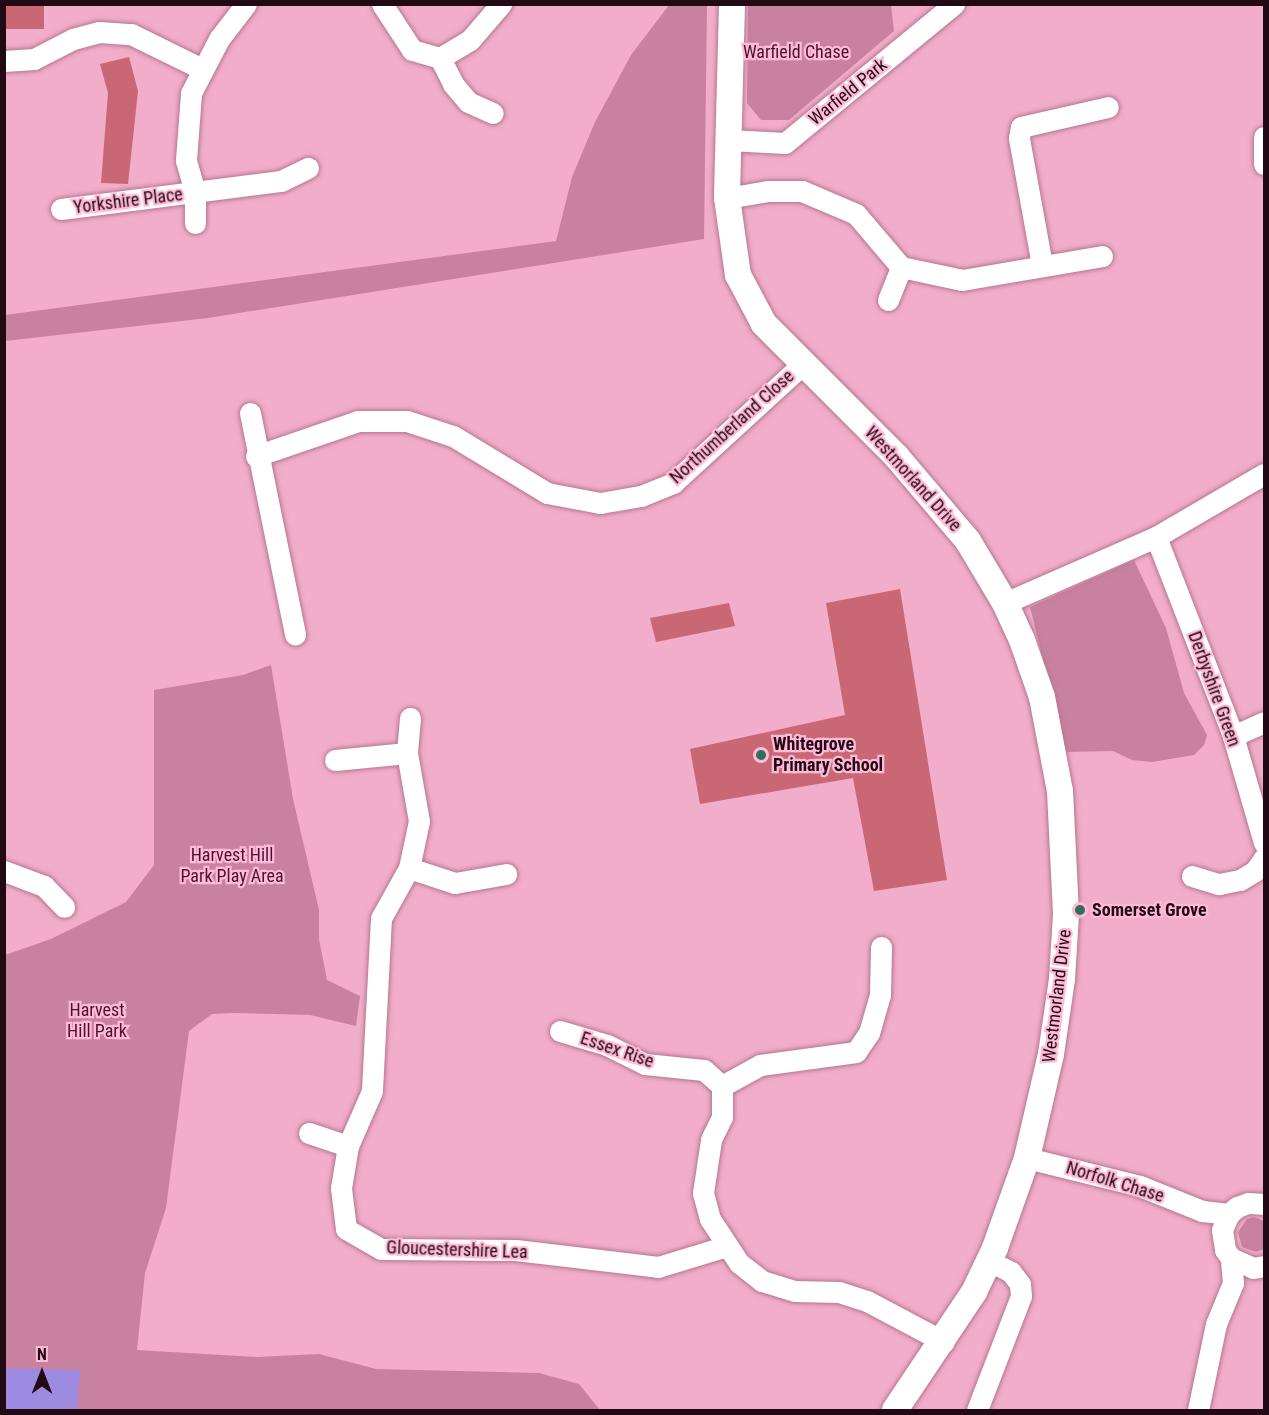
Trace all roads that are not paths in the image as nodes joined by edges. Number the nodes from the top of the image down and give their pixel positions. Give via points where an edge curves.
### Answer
1 (246, 4) edge
2 (382, 4) edge
3 (501, 4) edge
4 (732, 4) edge
5 (954, 4) edge
6 (440, 58) junction
7 (4, 61) edge
8 (202, 69) junction
9 (1108, 107) dead end
10 (493, 113) dead end
11 (1264, 137) edge
12 (729, 140) junction
13 (1264, 164) edge
14 (308, 168) dead end
15 (195, 192) junction
16 (727, 198) junction
17 (61, 209) dead end
18 (195, 223) dead end
19 (1102, 256) dead end
20 (1042, 265) junction
21 (901, 267) junction
22 (888, 300) dead end
23 (803, 364) junction
24 (250, 413) dead end
25 (256, 456) junction
26 (1264, 474) edge
27 (1156, 537) junction
28 (1005, 603) junction
29 (295, 634) dead end
30 (410, 718) dead end
31 (1264, 722) edge
32 (1233, 736) junction
33 (407, 753) junction
34 (334, 760) dead end
35 (1264, 843) edge
36 (1264, 858) edge
37 (409, 868) junction
38 (4, 871) edge
39 (506, 874) dead end
40 (1192, 876) dead end
41 (64, 907) dead end
42 (881, 947) dead end
43 (560, 1031) dead end
44 (722, 1086) junction
45 (309, 1133) dead end
46 (348, 1146) junction
47 (1026, 1158) junction
48 (1263, 1202) edge
49 (1225, 1222) junction
50 (727, 1246) junction
51 (1232, 1258) junction
52 (989, 1260) junction
53 (1259, 1267) edge
54 (1233, 1283) junction
55 (944, 1342) junction
56 (895, 1410) edge
57 (977, 1410) edge
58 (1198, 1410) edge

1 - 8 street, Yorkshire Place
2 - 6 street via 412,50
3 - 6 street via 470,40
4 - 12 street, Westmorland Drive
5 - 12 street, Warfield Park via 785,143
6 - 10 street via 468,102
7 - 8 street via 34,59 73,39 99,32 130,34
8 - 15 street, Yorkshire Place via 187,116 186,160
9 - 20 street via 1021,127 1019,138
11 - 13 street
12 - 16 street, Westmorland Drive
14 - 15 street, Yorkshire Place via 281,182
15 - 17 street, Yorkshire Place
15 - 18 street, Yorkshire Place
16 - 21 street via 768,191 802,191 856,214
16 - 23 street, Westmorland Drive via 731,239 746,292 764,324
19 - 20 street
20 - 21 street via 962,280
21 - 22 street
23 - 25 street, Northumberland Close via 673,483 621,500 600,503 547,493 453,436 408,421 358,421
23 - 28 street, Westmorland Drive via 945,510
24 - 25 street
25 - 29 street
26 - 27 street
27 - 28 street
27 - 32 street, Derbyshire Green
28 - 47 street, Westmorland Drive via 1042,697 1060,791 1064,839 1066,914 1062,978 1052,1054
30 - 33 street, Gloucestershire Lea
31 - 32 street
32 - 35 street, Derbyshire Green
33 - 34 street
33 - 37 street, Gloucestershire Lea via 418,821
36 - 40 street via 1256,871 1240,880 1219,884
37 - 39 street via 454,883
37 - 46 street, Gloucestershire Lea via 381,918 372,1091
38 - 41 street via 44,886
42 - 44 street via 880,995 869,1033 856,1052 760,1065
43 - 44 street, Essex Rise via 607,1046 645,1064 704,1070
44 - 50 street via 722,1117 711,1140 703,1193 710,1219
45 - 46 street
46 - 50 street, Gloucestershire Lea via 341,1188 346,1229 381,1249 516,1250 658,1267
47 - 49 street, Norfolk Chase via 1140,1186
47 - 52 street, Westmorland Drive
48 - 49 street, Norfolk Chase via 1248,1203
49 - 51 street via 1225,1250
50 - 55 street via 739,1263 762,1281 795,1291 839,1292 867,1301
51 - 53 street
51 - 54 street
52 - 55 street, Westmorland Drive
52 - 57 street via 1011,1272 1020,1284 1021,1296
53 - 54 street
54 - 58 street via 1216,1324
55 - 56 street, Westmorland Drive

